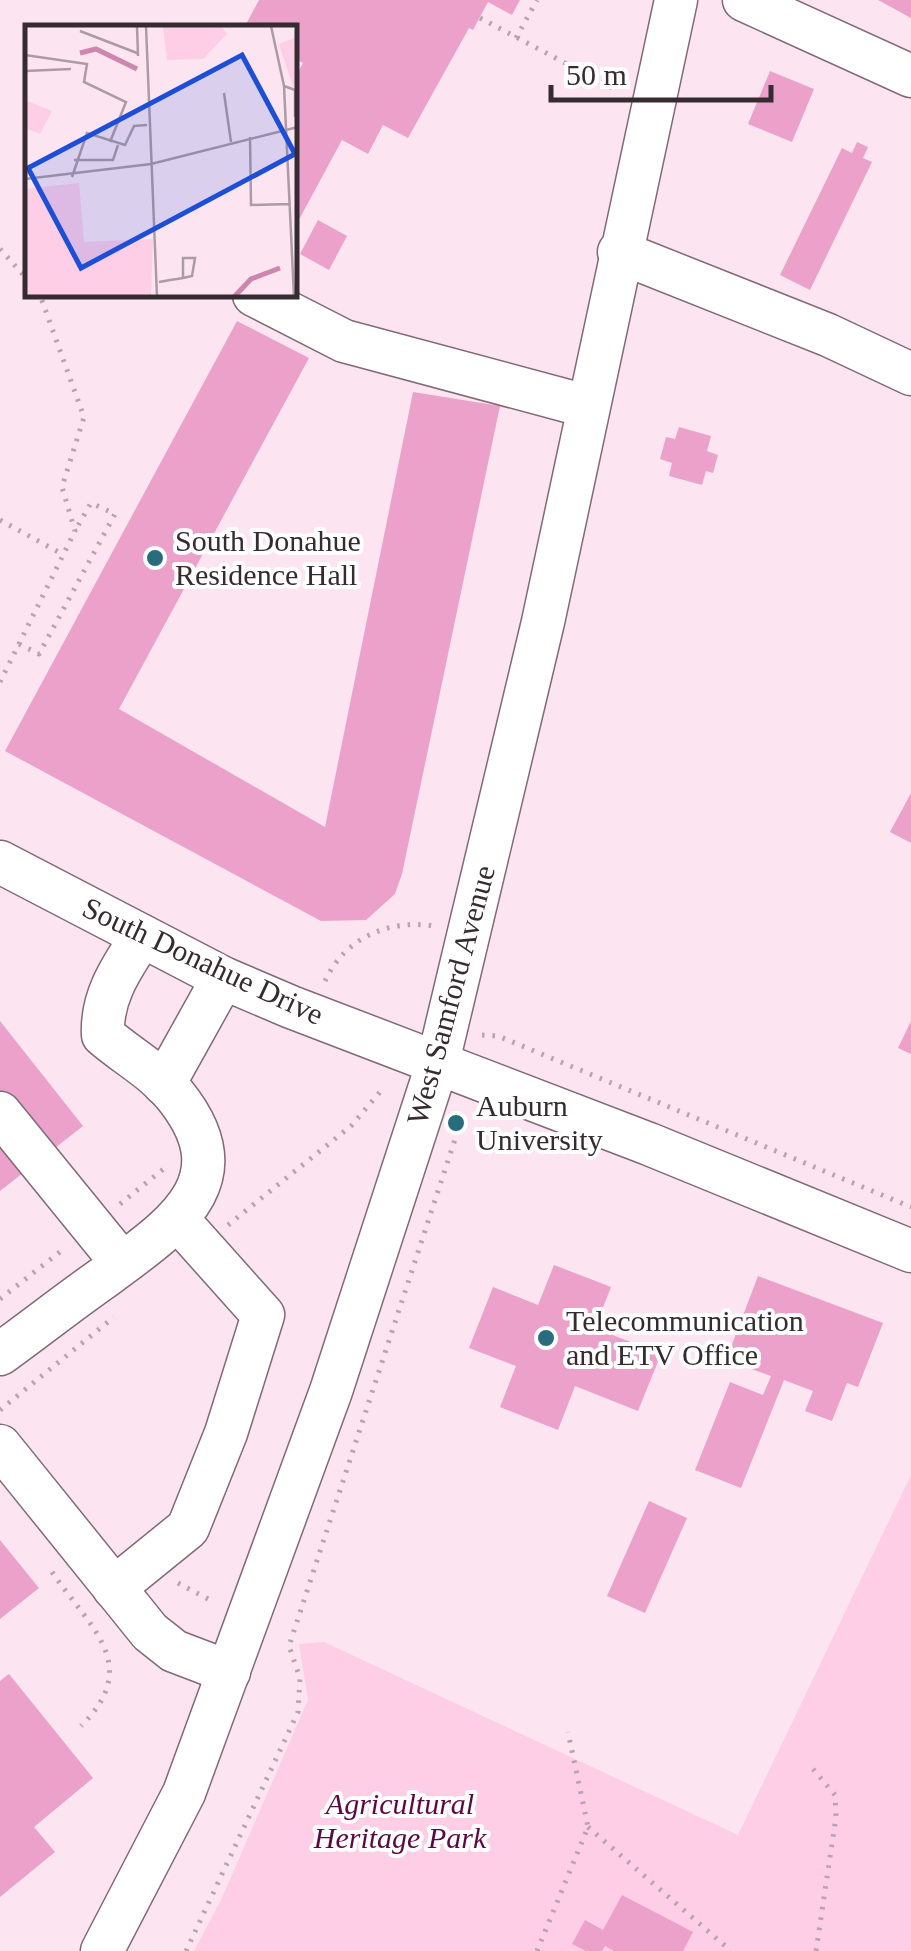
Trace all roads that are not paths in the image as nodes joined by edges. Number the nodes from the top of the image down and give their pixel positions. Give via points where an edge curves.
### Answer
1 (676, 0) edge
2 (744, 0) edge
3 (911, 76) edge
4 (619, 252) junction
5 (260, 298) edge
6 (911, 374) edge
7 (586, 406) junction
8 (0, 862) edge
9 (142, 936) junction
10 (223, 978) junction
11 (438, 1062) junction
12 (164, 1084) junction
13 (0, 1113) edge
14 (179, 1221) junction
15 (911, 1251) edge
16 (122, 1263) junction
17 (0, 1354) edge
18 (0, 1446) edge
19 (114, 1588) junction
20 (230, 1672) junction
21 (102, 1951) edge

1 - 4 street, West Samford Avenue
2 - 3 street
4 - 6 street
4 - 7 street, West Samford Avenue
5 - 7 street via 344,341
7 - 11 street, West Samford Avenue via 543,622
8 - 9 street, South Donahue Drive
9 - 10 street, South Donahue Drive
9 - 12 street via 115,978 102,1013 103,1034
10 - 11 street, South Donahue Drive
10 - 12 street
11 - 15 street, South Donahue Drive
11 - 20 street, West Samford Avenue
12 - 14 street via 204,1152 204,1174
13 - 16 street
14 - 16 street
14 - 19 street via 263,1315 188,1528
16 - 17 street
18 - 19 street
19 - 20 street via 174,1650
20 - 21 street, West Samford Avenue via 184,1794

